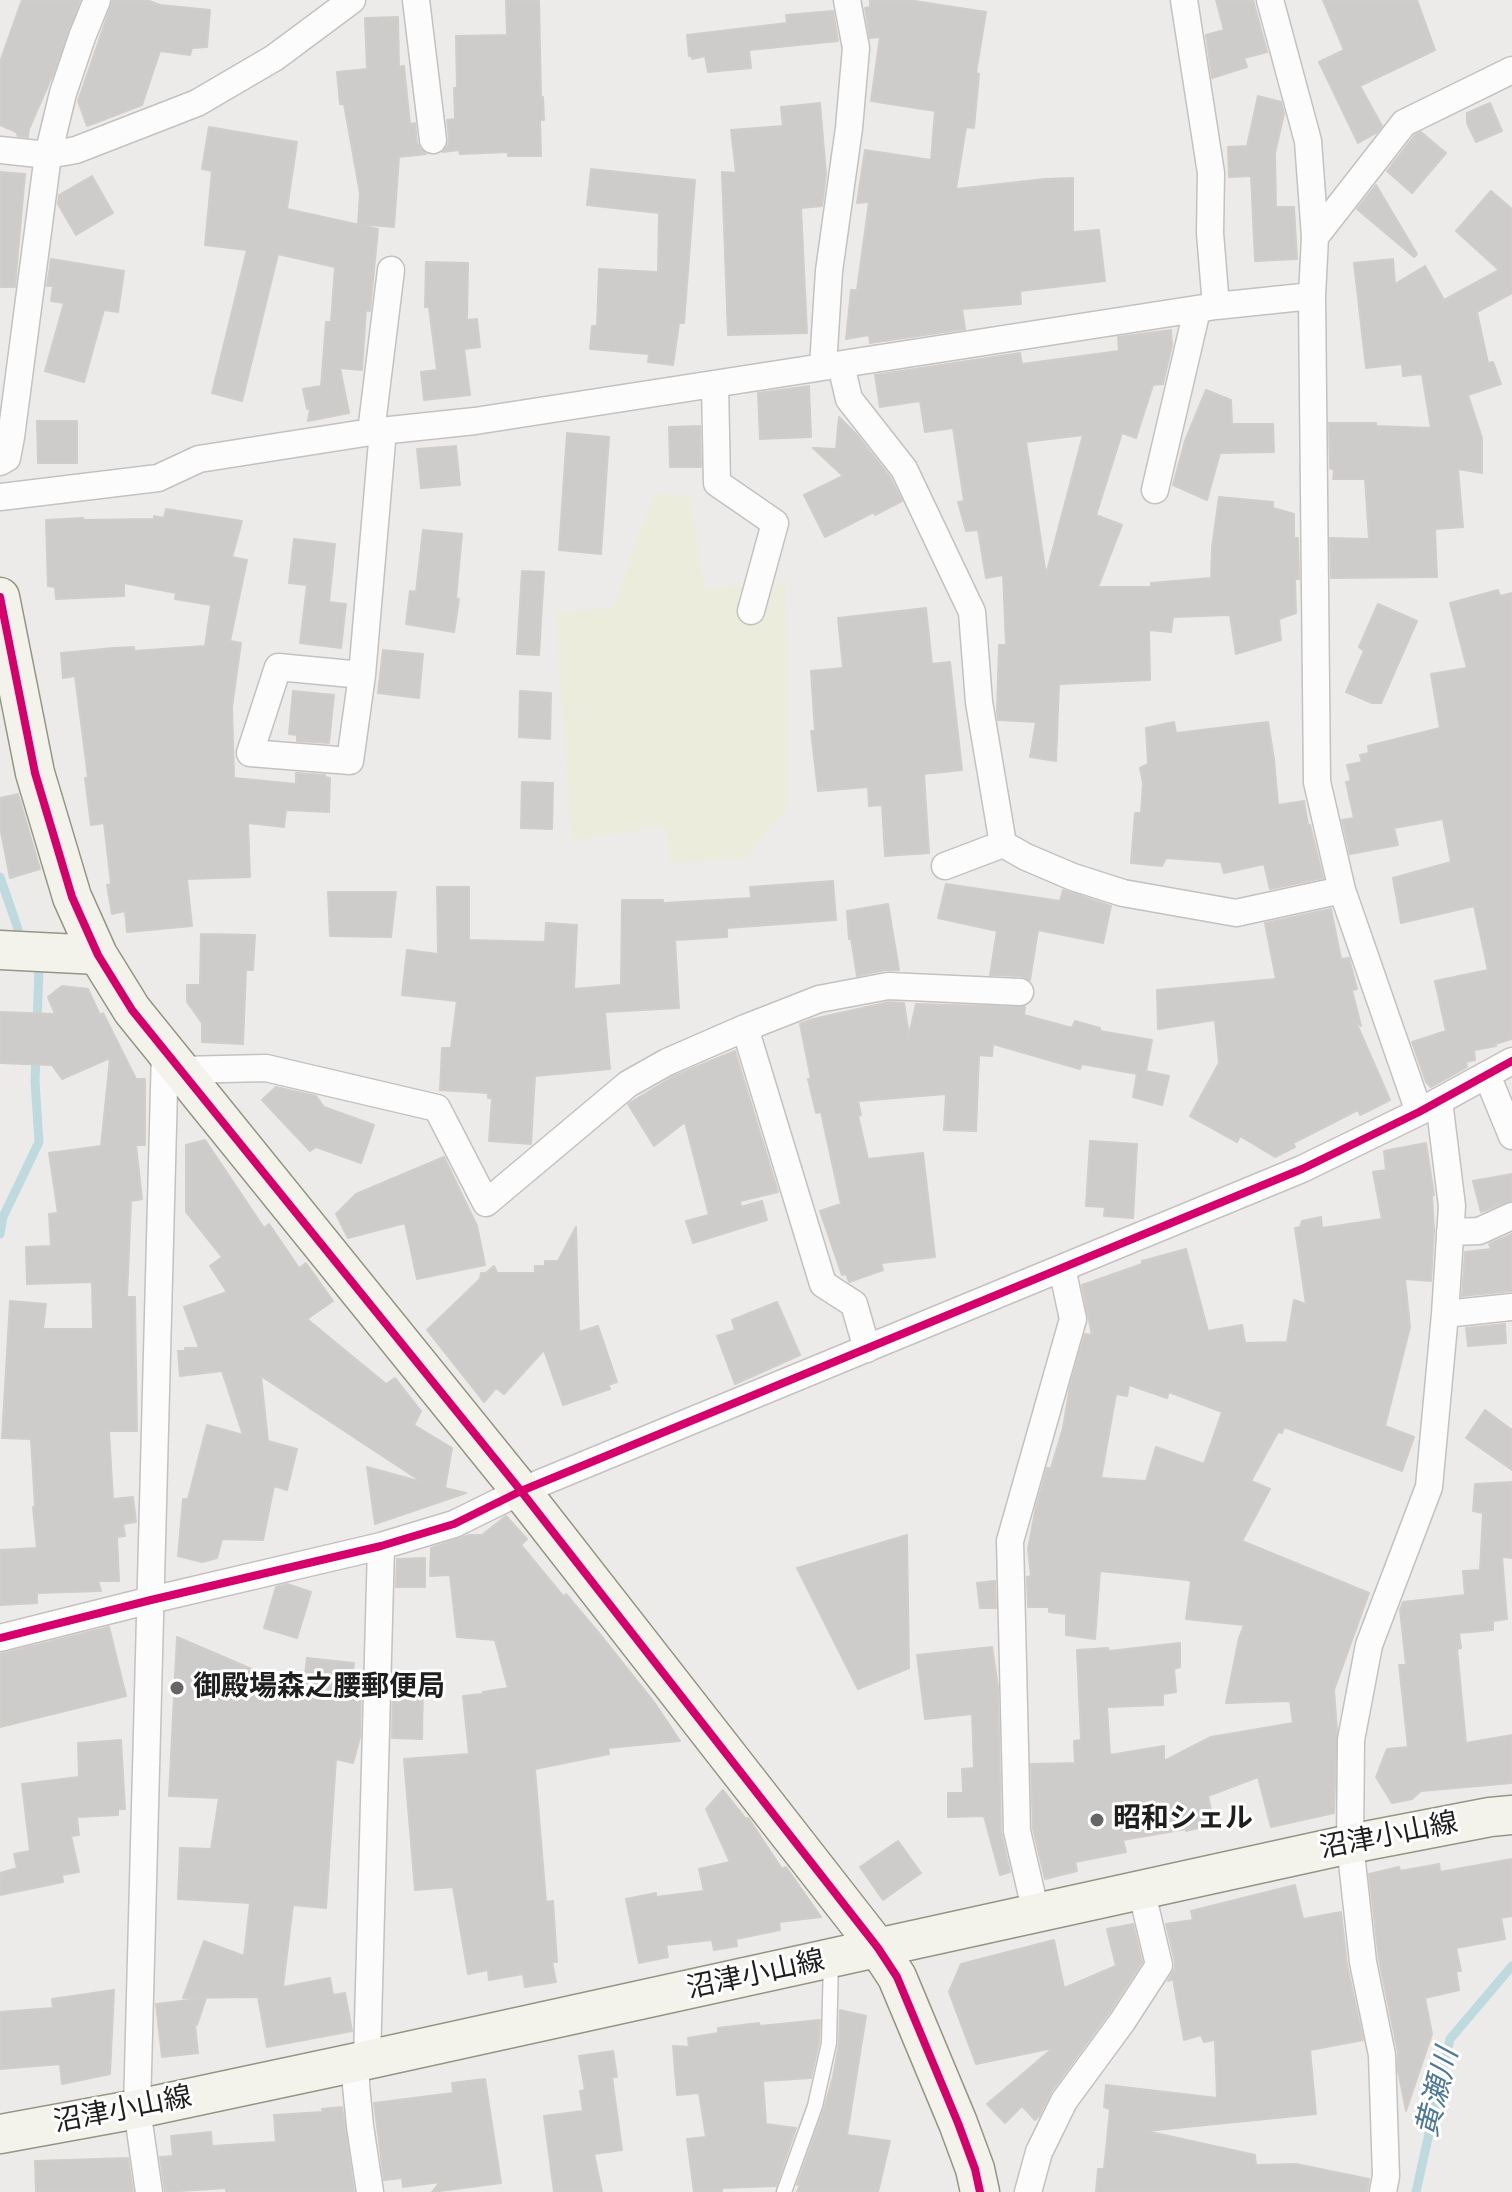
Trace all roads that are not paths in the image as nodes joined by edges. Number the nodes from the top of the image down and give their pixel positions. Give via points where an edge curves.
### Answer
1 (97, 0) edge
2 (352, 0) edge
3 (416, 0) edge
4 (847, 0) edge
5 (1184, 0) edge
6 (1270, 0) edge
7 (1512, 70) edge
8 (433, 140) dead end
9 (0, 150) edge
10 (48, 155) junction
11 (1315, 237) junction
12 (391, 270) dead end
13 (1312, 296) junction
14 (1207, 308) junction
15 (832, 366) junction
16 (715, 384) junction
17 (377, 431) junction
18 (0, 462) edge
19 (1155, 490) dead end
20 (0, 497) edge
21 (0, 597) edge
22 (751, 611) dead end
23 (362, 675) junction
24 (1003, 844) junction
25 (945, 866) dead end
26 (1342, 890) junction
27 (0, 950) edge
28 (98, 955) junction
29 (1020, 992) dead end
30 (745, 1028) junction
31 (172, 1060) junction
32 (1512, 1061) edge
33 (1487, 1075) junction
34 (1429, 1107) junction
35 (1512, 1136) edge
36 (1512, 1216) edge
37 (1450, 1232) junction
38 (1062, 1268) junction
39 (1512, 1307) edge
40 (1445, 1314) junction
41 (867, 1349) junction
42 (521, 1491) junction
43 (381, 1546) junction
44 (151, 1600) junction
45 (0, 1638) edge
46 (1512, 1815) edge
47 (1350, 1844) junction
48 (1141, 1889) junction
49 (1036, 1913) junction
50 (878, 1948) junction
51 (831, 1960) junction
52 (361, 2061) junction
53 (137, 2109) junction
54 (0, 2134) edge
55 (149, 2192) edge
56 (370, 2192) edge
57 (784, 2192) edge
58 (980, 2192) edge
59 (1028, 2192) edge
60 (1383, 2192) edge

1 - 10 street via 63,93
2 - 10 street via 274,58 197,103 76,150
3 - 8 street
4 - 15 street via 856,48 829,271
5 - 14 street via 1211,173
6 - 11 street via 1308,141
7 - 11 street via 1404,123
9 - 10 street
10 - 18 street via 11,437 7,458
11 - 13 street
12 - 17 street
13 - 14 street
13 - 26 street via 1317,782
14 - 15 street
14 - 19 street
15 - 16 street
15 - 24 street via 849,399 904,469 972,612 979,702
16 - 17 street
16 - 22 street via 717,483 775,523
17 - 20 street via 199,459 158,478
17 - 23 street
21 - 28 street via 35,773 72,897
23 - 23 street via 350,761 250,753 278,667
24 - 25 street
24 - 26 street via 1073,877 1123,893 1236,913
26 - 34 street
27 - 28 street
28 - 31 street
29 - 30 street via 888,986 819,999
30 - 31 street via 628,1084 486,1203 437,1108 266,1068
30 - 41 street via 823,1284 854,1304
31 - 42 street
31 - 44 street
32 - 33 street
33 - 34 street
33 - 35 street
34 - 37 street via 1452,1206
34 - 38 street via 1302,1169
36 - 37 street via 1479,1231
37 - 40 street
38 - 41 street
38 - 49 street via 1073,1319 1010,1541 1017,1831
39 - 40 street
40 - 47 street via 1429,1487 1369,1645 1351,1740
41 - 42 street
42 - 43 street via 454,1524
42 - 50 street
43 - 44 street
43 - 52 street
44 - 45 street
44 - 53 street
46 - 47 street, 沼津小山線
47 - 48 street, 沼津小山線
47 - 60 street via 1363,1962 1382,2055
48 - 49 street, 沼津小山線
48 - 59 street via 1159,1965 1064,2101 1039,2152
49 - 50 street, 沼津小山線
50 - 51 street, 沼津小山線
50 - 58 street via 897,1977 946,2094
51 - 52 street, 沼津小山線
51 - 57 lane via 829,2043 815,2106
52 - 53 street, 沼津小山線
52 - 56 street via 360,2126
53 - 54 street, 沼津小山線
53 - 55 street

